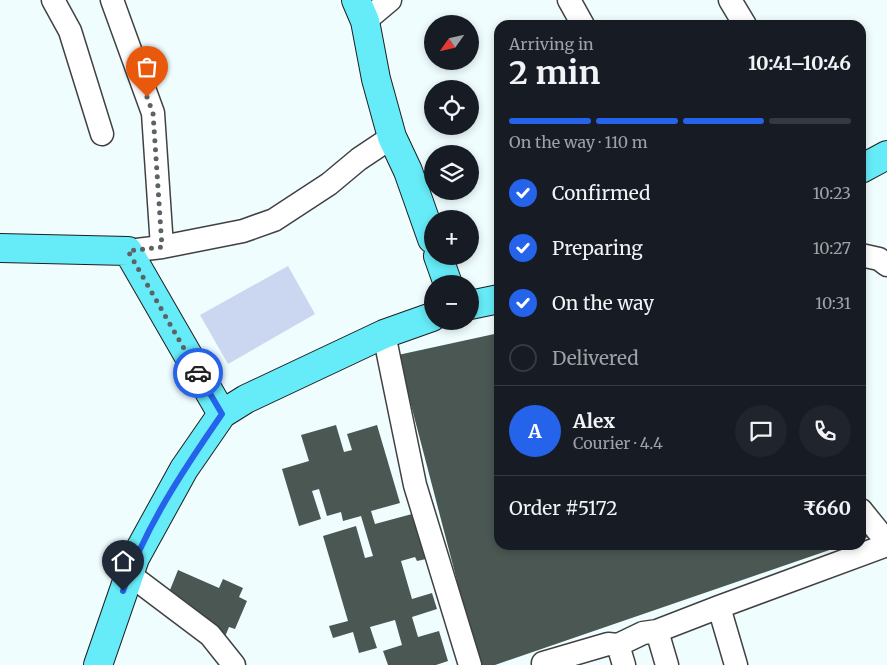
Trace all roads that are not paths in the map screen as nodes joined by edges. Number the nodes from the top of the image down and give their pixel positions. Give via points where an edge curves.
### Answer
1 (53, 0) edge
2 (112, 0) edge
3 (390, 0) edge
4 (569, 0) edge
5 (730, 0) edge
6 (361, 11) edge
7 (580, 20) edge
8 (742, 20) edge
9 (102, 134) dead end
10 (392, 137) junction
11 (887, 155) edge
12 (866, 166) edge
13 (424, 216) edge
14 (162, 247) junction
15 (0, 248) edge
16 (128, 251) junction
17 (866, 256) edge
18 (887, 265) edge
19 (494, 300) edge
20 (479, 303) edge
21 (424, 319) edge
22 (384, 334) junction
23 (222, 414) junction
24 (866, 517) edge
25 (887, 544) edge
26 (129, 574) junction
27 (719, 606) junction
28 (657, 631) junction
29 (621, 655) edge
30 (541, 664) edge
31 (98, 665) edge
32 (234, 665) edge
33 (470, 665) edge
34 (667, 665) edge
35 (736, 665) edge

1 - 9 street via 70,31
2 - 14 street via 153,113
3 - 6 street
4 - 7 street
5 - 8 street
6 - 10 main road
10 - 13 main road
10 - 14 street via 330,184 274,220 243,231
11 - 12 main road
14 - 16 street
15 - 16 main road
16 - 23 main road
17 - 18 street
19 - 20 main road
21 - 22 main road
22 - 23 main road via 246,399
22 - 33 street via 415,485
23 - 26 main road via 184,469
24 - 25 street
25 - 27 street
26 - 31 main road
26 - 32 street via 210,635
27 - 28 street
27 - 35 street
28 - 29 street via 643,633
28 - 34 street
29 - 30 street via 608,644

